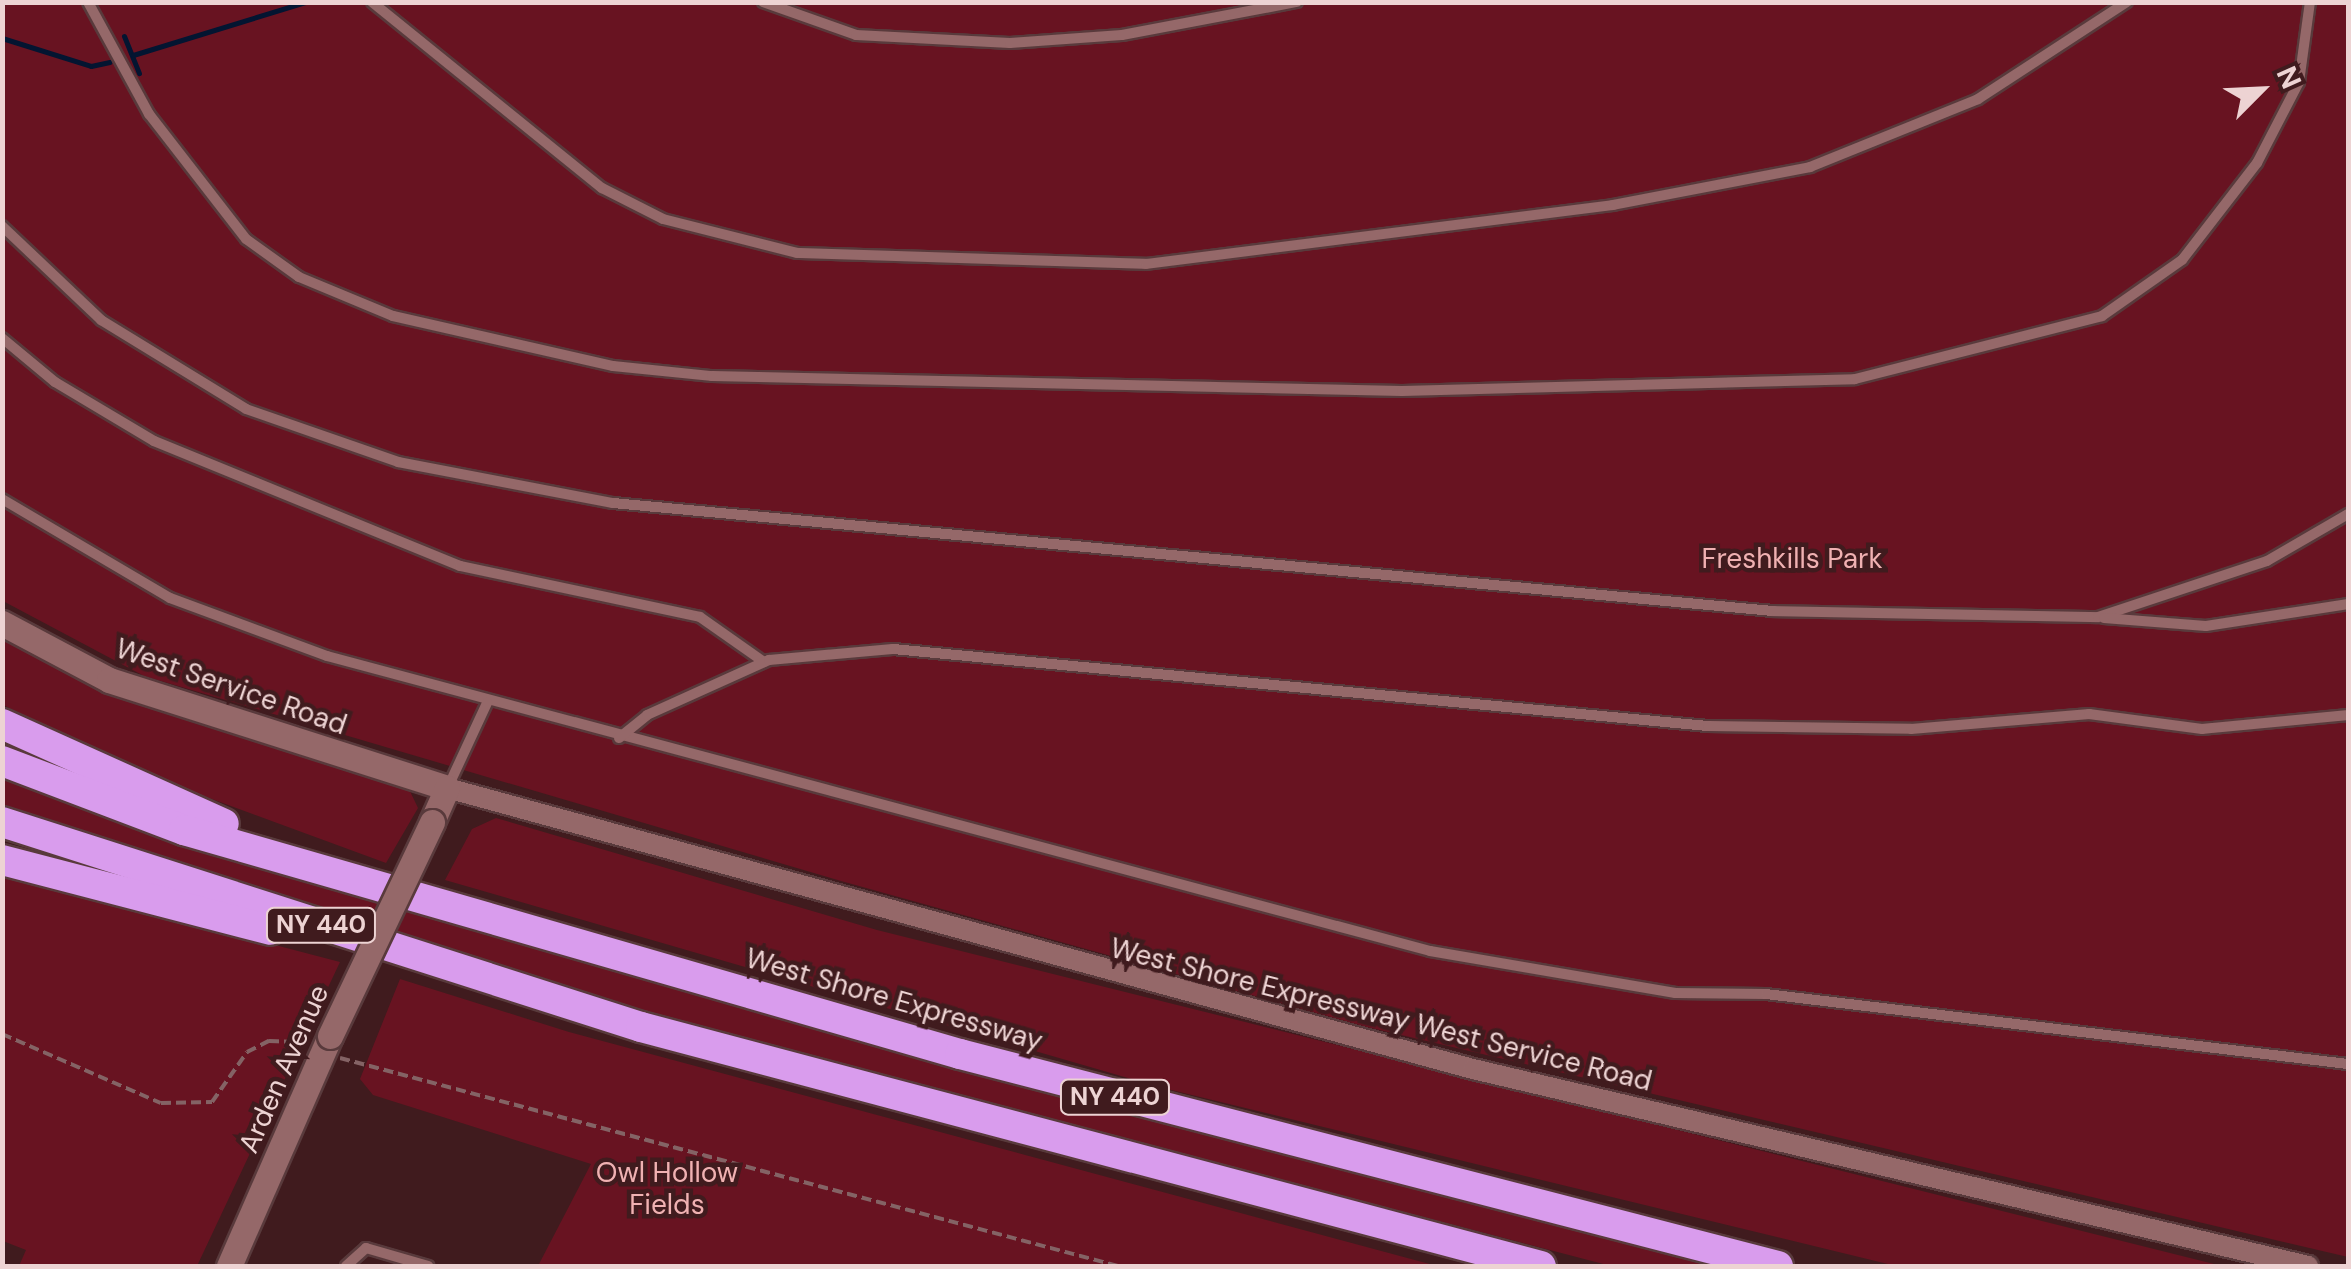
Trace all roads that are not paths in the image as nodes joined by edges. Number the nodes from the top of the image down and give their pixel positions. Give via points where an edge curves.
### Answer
1 (88, 2) edge
2 (372, 2) edge
3 (763, 2) edge
4 (1297, 2) edge
5 (2126, 2) edge
6 (2310, 2) edge
7 (2, 226) edge
8 (2, 338) edge
9 (2, 499) edge
10 (2348, 514) edge
11 (2348, 604) edge
12 (2098, 617) junction
13 (2, 623) edge
14 (764, 662) junction
15 (487, 704) junction
16 (2348, 714) edge
17 (2, 724) edge
18 (619, 738) junction
19 (2, 761) edge
20 (447, 788) junction
21 (2, 822) edge
22 (2, 860) edge
23 (458, 906) junction
24 (640, 1027) junction
25 (2348, 1064) edge
26 (229, 1266) edge
27 (346, 1266) edge
28 (428, 1266) edge
29 (1541, 1266) edge
30 (1778, 1266) edge
31 (2308, 1266) edge

1 - 6 lane via 142,103 246,238 298,277 392,316 614,366 712,376 1402,390 1855,378 2102,316 2162,279 2242,187 2298,82
2 - 5 lane via 602,188 663,219 797,253 1146,264 1613,205 1810,167 1978,99
3 - 4 lane via 877,39 1010,44 1110,37
7 - 12 lane via 100,320 246,409 398,462 566,496 843,530 1720,606
8 - 14 lane via 108,418 185,454 460,566 700,616
9 - 15 lane via 170,598
10 - 12 lane via 2295,550
11 - 12 lane via 2206,626
13 - 20 street, West Service Road via 110,680
14 - 16 lane via 892,649 1394,702 1828,731 2070,714 2202,729
14 - 18 lane via 646,715
15 - 18 lane
15 - 20 lane
17 - 23 highway via 268,842
18 - 25 lane via 1468,958 1675,992 1766,994
19 - 23 highway, West Shore Expressway / NY 440 via 184,830
20 - 26 street, Arden Avenue, bridge
20 - 31 street, West Shore Expressway West Service Road via 1473,1069
21 - 24 highway, NY 440
22 - 24 highway
23 - 30 highway, West Shore Expressway / NY 440 via 1054,1080
24 - 29 highway, NY 440
27 - 28 lane via 366,1248

